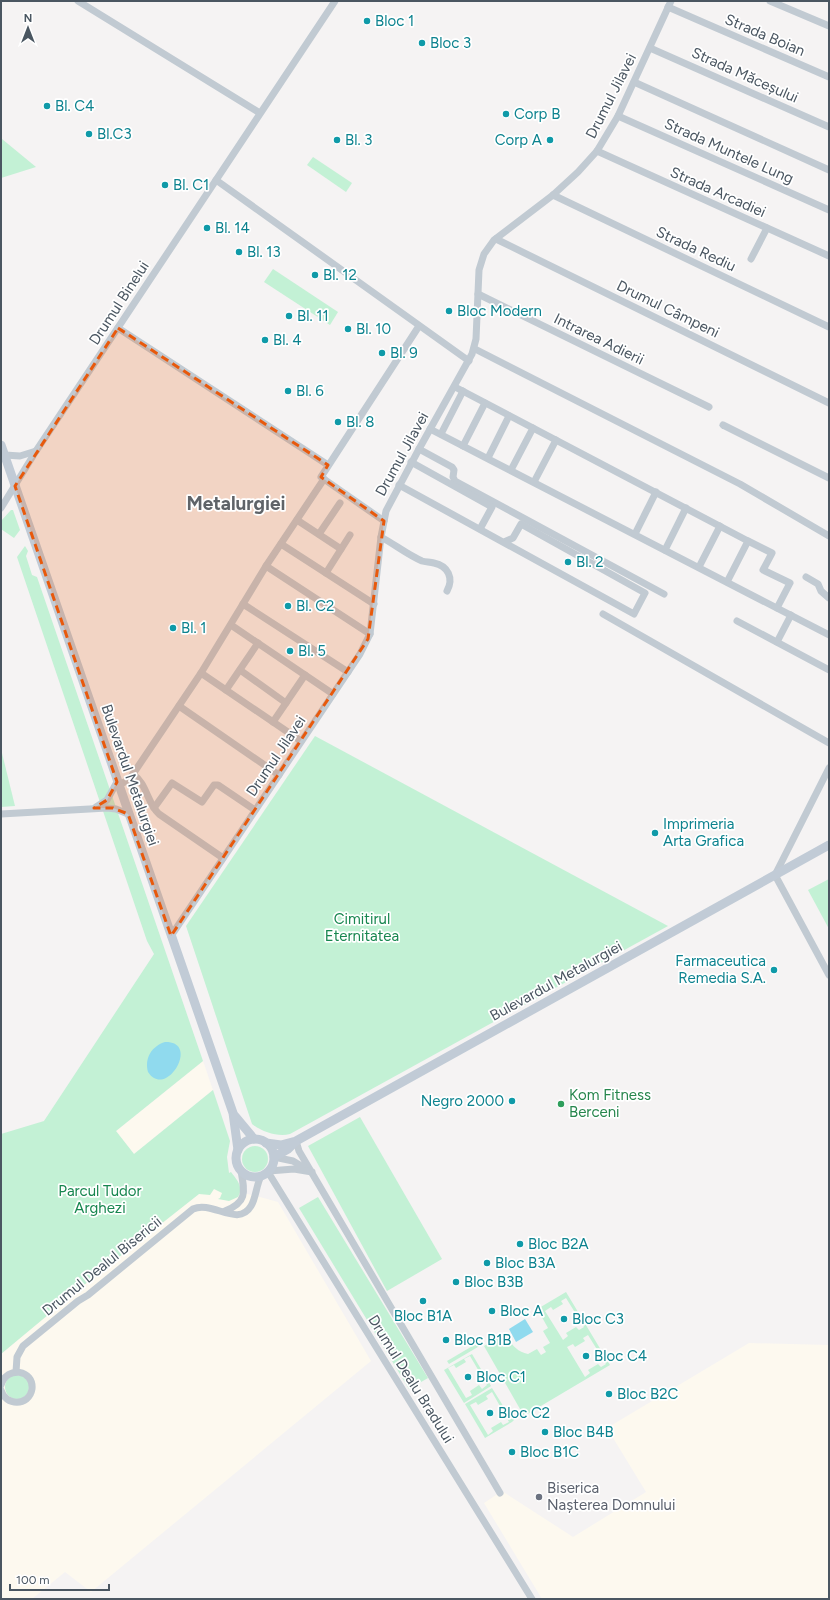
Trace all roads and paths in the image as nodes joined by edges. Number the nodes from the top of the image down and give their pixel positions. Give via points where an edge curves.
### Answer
1 (78, 1) edge
2 (335, 1) edge
3 (770, 1) edge
4 (669, 4) edge
5 (829, 26) edge
6 (650, 48) junction
7 (829, 78) edge
8 (634, 82) junction
9 (260, 113) junction
10 (618, 116) junction
11 (829, 127) edge
12 (597, 151) junction
13 (829, 170) edge
14 (216, 180) junction
15 (552, 195) junction
16 (829, 210) edge
17 (767, 228) junction
18 (496, 239) junction
19 (829, 256) edge
20 (751, 259) dead end
21 (478, 294) junction
22 (419, 326) junction
23 (829, 327) edge
24 (118, 328) junction
25 (475, 349) junction
26 (469, 361) junction
27 (455, 387) junction
28 (463, 391) junction
29 (485, 403) junction
30 (829, 403) edge
31 (709, 408) dead end
32 (509, 416) junction
33 (723, 425) dead end
34 (532, 428) junction
35 (430, 429) junction
36 (441, 434) junction
37 (556, 440) junction
38 (1, 445) edge
39 (464, 446) junction
40 (419, 449) junction
41 (36, 451) junction
42 (5, 455) junction
43 (488, 458) junction
44 (411, 462) junction
45 (328, 465) junction
46 (511, 470) junction
47 (829, 478) edge
48 (324, 480) junction
49 (534, 482) junction
50 (399, 485) junction
51 (15, 486) junction
52 (656, 492) junction
53 (340, 503) dead end
54 (1, 508) edge
55 (686, 508) junction
56 (297, 520) junction
57 (384, 521) junction
58 (720, 526) junction
59 (480, 529) junction
60 (319, 534) junction
61 (635, 534) junction
62 (350, 535) dead end
63 (829, 536) edge
64 (382, 537) junction
65 (748, 541) junction
66 (504, 542) junction
67 (281, 544) junction
68 (341, 549) junction
69 (665, 550) junction
70 (266, 566) junction
71 (698, 567) junction
72 (326, 573) junction
73 (806, 577) dead end
74 (727, 582) junction
75 (447, 591) dead end
76 (664, 594) dead end
77 (829, 598) edge
78 (243, 604) junction
79 (374, 604) junction
80 (777, 608) junction
81 (603, 614) dead end
82 (791, 615) junction
83 (737, 621) dead end
84 (231, 625) junction
85 (370, 634) junction
86 (829, 635) edge
87 (777, 642) junction
88 (258, 643) junction
89 (240, 670) junction
90 (829, 670) edge
91 (348, 672) junction
92 (201, 673) junction
93 (305, 675) junction
94 (226, 690) junction
95 (333, 694) junction
96 (286, 703) junction
97 (178, 706) junction
98 (273, 722) junction
99 (301, 741) junction
100 (829, 743) edge
101 (829, 768) edge
102 (133, 774) junction
103 (278, 775) junction
104 (118, 783) junction
105 (94, 808) junction
106 (154, 808) junction
107 (255, 810) junction
108 (1, 814) edge
109 (128, 814) junction
110 (829, 845) edge
111 (223, 858) junction
112 (775, 875) junction
113 (171, 936) junction
114 (829, 975) edge
115 (233, 1113) junction
116 (254, 1139) junction
117 (296, 1141) junction
118 (266, 1143) junction
119 (238, 1150) junction
120 (274, 1157) junction
121 (241, 1171) junction
122 (312, 1172) junction
123 (266, 1173) junction
124 (225, 1212) junction
125 (16, 1372) junction
126 (1, 1385) edge
127 (1, 1390) edge
128 (500, 1493) dead end
129 (532, 1599) edge

1 - 9 street
2 - 9 street, Drumul Binelui
3 - 5 street
4 - 6 street, Drumul Jilavei
4 - 7 street, Strada Boian
6 - 8 street, Drumul Jilavei
6 - 11 street, Strada Măceșului
8 - 10 street, Drumul Jilavei
8 - 13 street
9 - 14 street, Drumul Binelui
10 - 12 street, Drumul Jilavei
10 - 16 street, Strada Muntele Lung
12 - 15 street, Drumul Jilavei
12 - 17 street, Strada Arcadiei
14 - 22 street
14 - 24 street, Drumul Binelui
15 - 18 street, Drumul Jilavei
15 - 23 street, Strada Rediu
17 - 19 street, Strada Arcadiei
17 - 20 street
18 - 21 street, Drumul Jilavei via 482,259
18 - 30 street, Drumul Câmpeni
21 - 25 street, Drumul Jilavei
21 - 31 street, Intrarea Adierii
22 - 26 street
22 - 45 street
24 - 41 street, Drumul Binelui
24 - 45 street
25 - 26 street, Drumul Jilavei
25 - 63 street via 740,484
26 - 27 street, Drumul Jilavei
27 - 28 street
27 - 35 street, Drumul Jilavei
28 - 29 street
28 - 36 street
29 - 32 street
29 - 39 street
32 - 34 street
32 - 43 street
33 - 47 street
34 - 37 street
34 - 46 street
35 - 36 street
35 - 40 street, Drumul Jilavei
36 - 39 street
37 - 49 street
37 - 52 street
38 - 42 main road, Bulevardul Metalurgiei
39 - 43 street
40 - 44 street, Drumul Jilavei
40 - 76 street via 452,467 455,481
41 - 42 street via 20,456
41 - 51 street, Drumul Binelui
42 - 51 main road, Bulevardul Metalurgiei
43 - 46 street
44 - 50 street, Drumul Jilavei
44 - 59 street via 492,507
45 - 48 street via 321,477
46 - 49 street
48 - 56 street
48 - 57 street
49 - 61 street
50 - 57 street, Drumul Jilavei
50 - 59 street
51 - 54 street, Drumul Binelui
51 - 104 main road, Bulevardul Metalurgiei
52 - 55 street
52 - 61 street
53 - 60 street
55 - 58 street
55 - 69 street
56 - 60 street
56 - 67 street
57 - 64 street, Drumul Jilavei
58 - 65 street
58 - 71 street
59 - 66 street
60 - 68 street
61 - 69 street
62 - 68 street
64 - 75 street via 422,561 444,567 451,578
64 - 79 street, Drumul Jilavei
65 - 74 street
65 - 80 street via 772,553 763,570 790,583
66 - 66 street via 513,538 521,524 645,593 634,614
67 - 70 street
67 - 72 street
68 - 72 street
69 - 71 street
70 - 78 street
70 - 85 street
71 - 74 street
72 - 79 street
73 - 77 street via 818,584
74 - 80 street
78 - 84 street
78 - 91 street
79 - 85 street, Drumul Jilavei
80 - 82 street
81 - 100 street
82 - 86 street
82 - 87 street
83 - 87 street
84 - 88 street
84 - 92 street
85 - 91 street, Drumul Jilavei
87 - 90 street
88 - 89 street
88 - 93 street
89 - 94 street
89 - 96 street
91 - 95 street, Drumul Jilavei
92 - 94 street
92 - 97 street
93 - 95 street
93 - 96 street
94 - 98 street
95 - 99 street, Drumul Jilavei
96 - 98 street
97 - 102 street
97 - 103 street
98 - 99 street
99 - 103 street, Drumul Jilavei
101 - 112 street
102 - 104 street via 129,780
102 - 106 street via 142,782
103 - 107 street, Drumul Jilavei
104 - 105 street via 107,800
104 - 109 main road, Bulevardul Metalurgiei
105 - 108 street
105 - 109 street via 113,808
106 - 107 street via 172,783 202,802 216,784
106 - 111 street via 164,818
107 - 111 street, Drumul Jilavei
109 - 113 main road, Bulevardul Metalurgiei
110 - 112 main road, Bulevardul Metalurgiei
111 - 113 street, Drumul Jilavei
112 - 114 street
112 - 117 main road, Bulevardul Metalurgiei
113 - 115 main road, Bulevardul Metalurgiei
115 - 116 main road, Bulevardul Metalurgiei
115 - 119 main road, Bulevardul Metalurgiei
116 - 118 main road
116 - 119 main road via 244,1143
117 - 118 main road, Bulevardul Metalurgiei via 281,1145
117 - 120 main road, Bulevardul Metalurgiei
117 - 122 street
118 - 120 main road
119 - 121 main road via 236,1159
120 - 122 street via 293,1161
120 - 123 main road
121 - 123 main road via 250,1177
121 - 124 street via 243,1198 237,1206
122 - 123 street via 294,1169
122 - 128 street
123 - 124 street, Drumul Dealul Bisericii via 257,1185 252,1205 247,1210 238,1215
123 - 129 street, Drumul Dealu Bradului
124 - 125 street, Drumul Dealul Bisericii via 202,1206 193,1209 23,1346 17,1357
125 - 126 street via 8,1374
125 - 127 street via 24,1374 30,1380 32,1389 28,1398 22,1402 11,1402 4,1397

